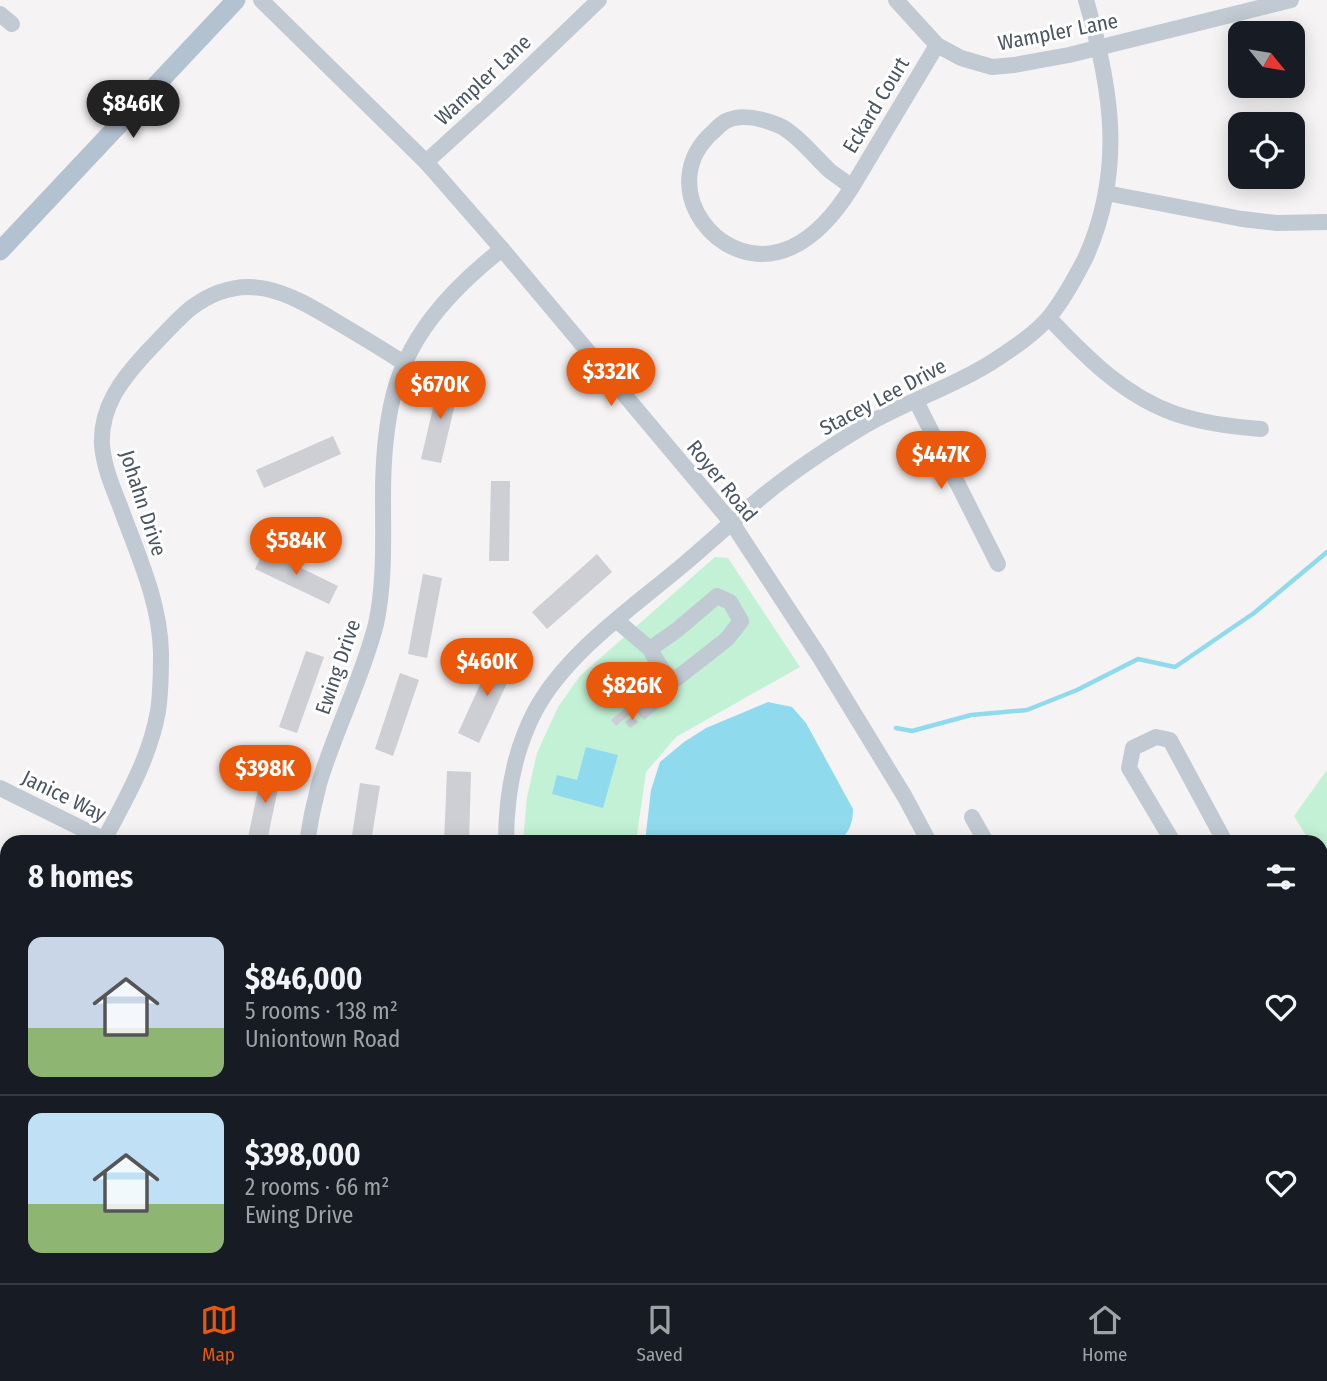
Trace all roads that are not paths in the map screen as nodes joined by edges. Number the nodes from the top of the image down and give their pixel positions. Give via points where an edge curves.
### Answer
1 (236, 0) edge
2 (261, 0) edge
3 (599, 0) edge
4 (896, 0) edge
5 (1086, 0) edge
6 (1291, 0) edge
7 (937, 45) junction
8 (1100, 47) junction
9 (426, 162) junction
10 (852, 187) junction
11 (1106, 194) junction
12 (1327, 222) edge
13 (502, 249) junction
14 (0, 251) edge
15 (1049, 318) junction
16 (404, 363) junction
17 (916, 401) junction
18 (1261, 429) dead end
19 (732, 523) junction
20 (998, 564) dead end
21 (617, 621) junction
22 (650, 649) junction
23 (0, 788) edge
24 (972, 817) dead end
25 (93, 835) edge
26 (108, 835) edge
27 (309, 835) edge
28 (506, 835) edge
29 (925, 835) edge
30 (982, 835) edge
31 (1169, 835) edge
32 (1221, 835) edge

1 - 14 main road
2 - 9 street, Royer Road
3 - 9 street, Wampler Lane
4 - 7 street, Wampler Lane
5 - 8 street, Stacey Lee Drive
6 - 8 street, Wampler Lane
7 - 8 street, Wampler Lane via 992,67
7 - 10 street, Eckard Court
8 - 11 street, Stacey Lee Drive via 1110,128
9 - 13 street, Royer Road
10 - 10 street, Eckard Court via 809,237 777,253 758,254 738,251 708,228 697,213 688,174 699,146 712,132 726,121 744,117 782,126
11 - 12 street via 1242,219
11 - 15 street, Stacey Lee Drive via 1078,273
13 - 16 street, Ewing Drive via 457,287 419,335
13 - 19 street, Royer Road
15 - 17 street, Stacey Lee Drive via 991,362
15 - 18 street via 1116,382 1156,405 1216,424
16 - 26 street, Johahn Drive via 298,299 251,286 213,295 192,308 126,375 113,395 102,443 106,468 156,611 160,685 150,743
16 - 27 street, Ewing Drive via 386,438 376,622 320,782
17 - 19 street, Stacey Lee Drive via 871,422 810,460
17 - 20 street
19 - 21 street, Stacey Lee Drive
19 - 29 street, Royer Road via 819,656
21 - 22 street
21 - 28 street, Stacey Lee Drive via 577,656 536,709 514,766
22 - 22 street via 716,596 730,602 741,621 727,639 676,679 664,671
23 - 25 street, Janice Way
24 - 30 street
31 - 32 street via 1129,768 1133,748 1156,737 1170,740

